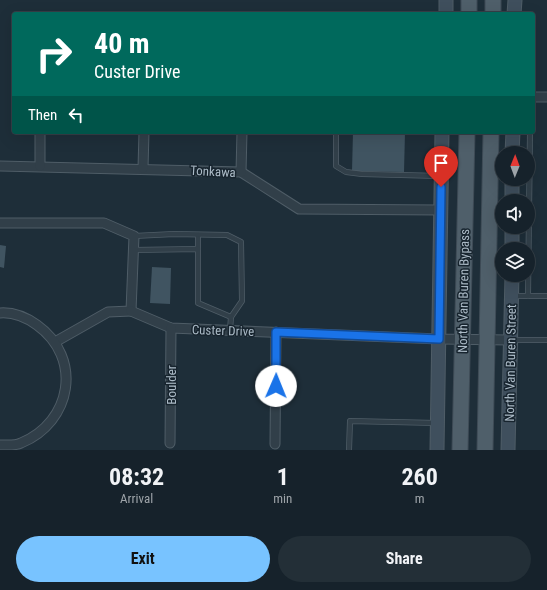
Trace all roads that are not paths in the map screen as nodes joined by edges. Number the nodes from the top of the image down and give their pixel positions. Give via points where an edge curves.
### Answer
1 (446, 0) edge
2 (469, 0) edge
3 (493, 0) edge
4 (515, 0) edge
5 (446, 12) edge
6 (469, 12) edge
7 (493, 12) edge
8 (514, 12) edge
9 (535, 97) edge
10 (547, 97) edge
11 (40, 134) edge
12 (144, 134) edge
13 (242, 134) edge
14 (336, 134) edge
15 (442, 134) edge
16 (466, 134) edge
17 (490, 134) edge
18 (512, 134) edge
19 (530, 134) edge
20 (512, 146) edge
21 (0, 166) edge
22 (40, 166) junction
23 (143, 168) junction
24 (241, 172) junction
25 (441, 176) junction
26 (529, 194) edge
27 (440, 210) junction
28 (0, 223) edge
29 (528, 234) edge
30 (198, 235) junction
31 (134, 236) junction
32 (198, 249) junction
33 (133, 250) junction
34 (512, 282) edge
35 (512, 296) junction
36 (528, 296) junction
37 (547, 296) edge
38 (131, 311) junction
39 (0, 313) edge
40 (231, 317) junction
41 (171, 328) junction
42 (230, 330) junction
43 (276, 332) junction
44 (439, 339) junction
45 (462, 339) junction
46 (487, 340) junction
47 (511, 340) junction
48 (547, 340) edge
49 (55, 342) junction
50 (437, 423) junction
51 (170, 443) dead end
52 (276, 444) dead end
53 (0, 445) edge
54 (349, 450) edge
55 (437, 450) edge
56 (460, 450) edge
57 (485, 450) edge
58 (508, 450) edge

1 - 5 street
2 - 6 main road
3 - 7 main road
4 - 8 street
9 - 10 street
11 - 22 street
12 - 23 street
13 - 24 street
14 - 25 lane via 336,166 346,172
15 - 25 street
16 - 45 main road, North Van Buren Bypass
17 - 46 main road, North Van Buren Bypass
18 - 20 street
19 - 26 lane
21 - 22 street, Tonkawa
22 - 23 street, Tonkawa
23 - 24 street, Tonkawa
24 - 27 street, Tonkawa via 299,210
25 - 27 street
27 - 44 street
28 - 31 street via 104,223
29 - 36 lane
30 - 31 lane
30 - 32 lane
30 - 40 lane via 228,236 241,242 242,301
31 - 33 street
32 - 33 lane
32 - 40 lane via 198,303
33 - 38 street
34 - 35 street, North Van Buren Street
35 - 36 lane
35 - 47 street, North Van Buren Street
36 - 37 lane
38 - 41 street, Custer Drive
38 - 49 street, Custer Drive via 108,312
39 - 49 street via 28,318 47,332
40 - 42 lane
41 - 42 street, Custer Drive
41 - 51 street, Boulder
42 - 43 street, Custer Drive
43 - 44 street, Custer Drive
43 - 52 street
44 - 45 street, Custer Drive
44 - 50 street
45 - 46 street, Custer Drive
45 - 56 main road, North Van Buren Bypass
46 - 47 street, Custer Drive
46 - 57 main road, North Van Buren Bypass
47 - 48 lane
47 - 58 street, North Van Buren Street
49 - 53 street via 66,370 65,394 56,415 41,433 20,444
50 - 54 lane via 350,421
50 - 55 street

